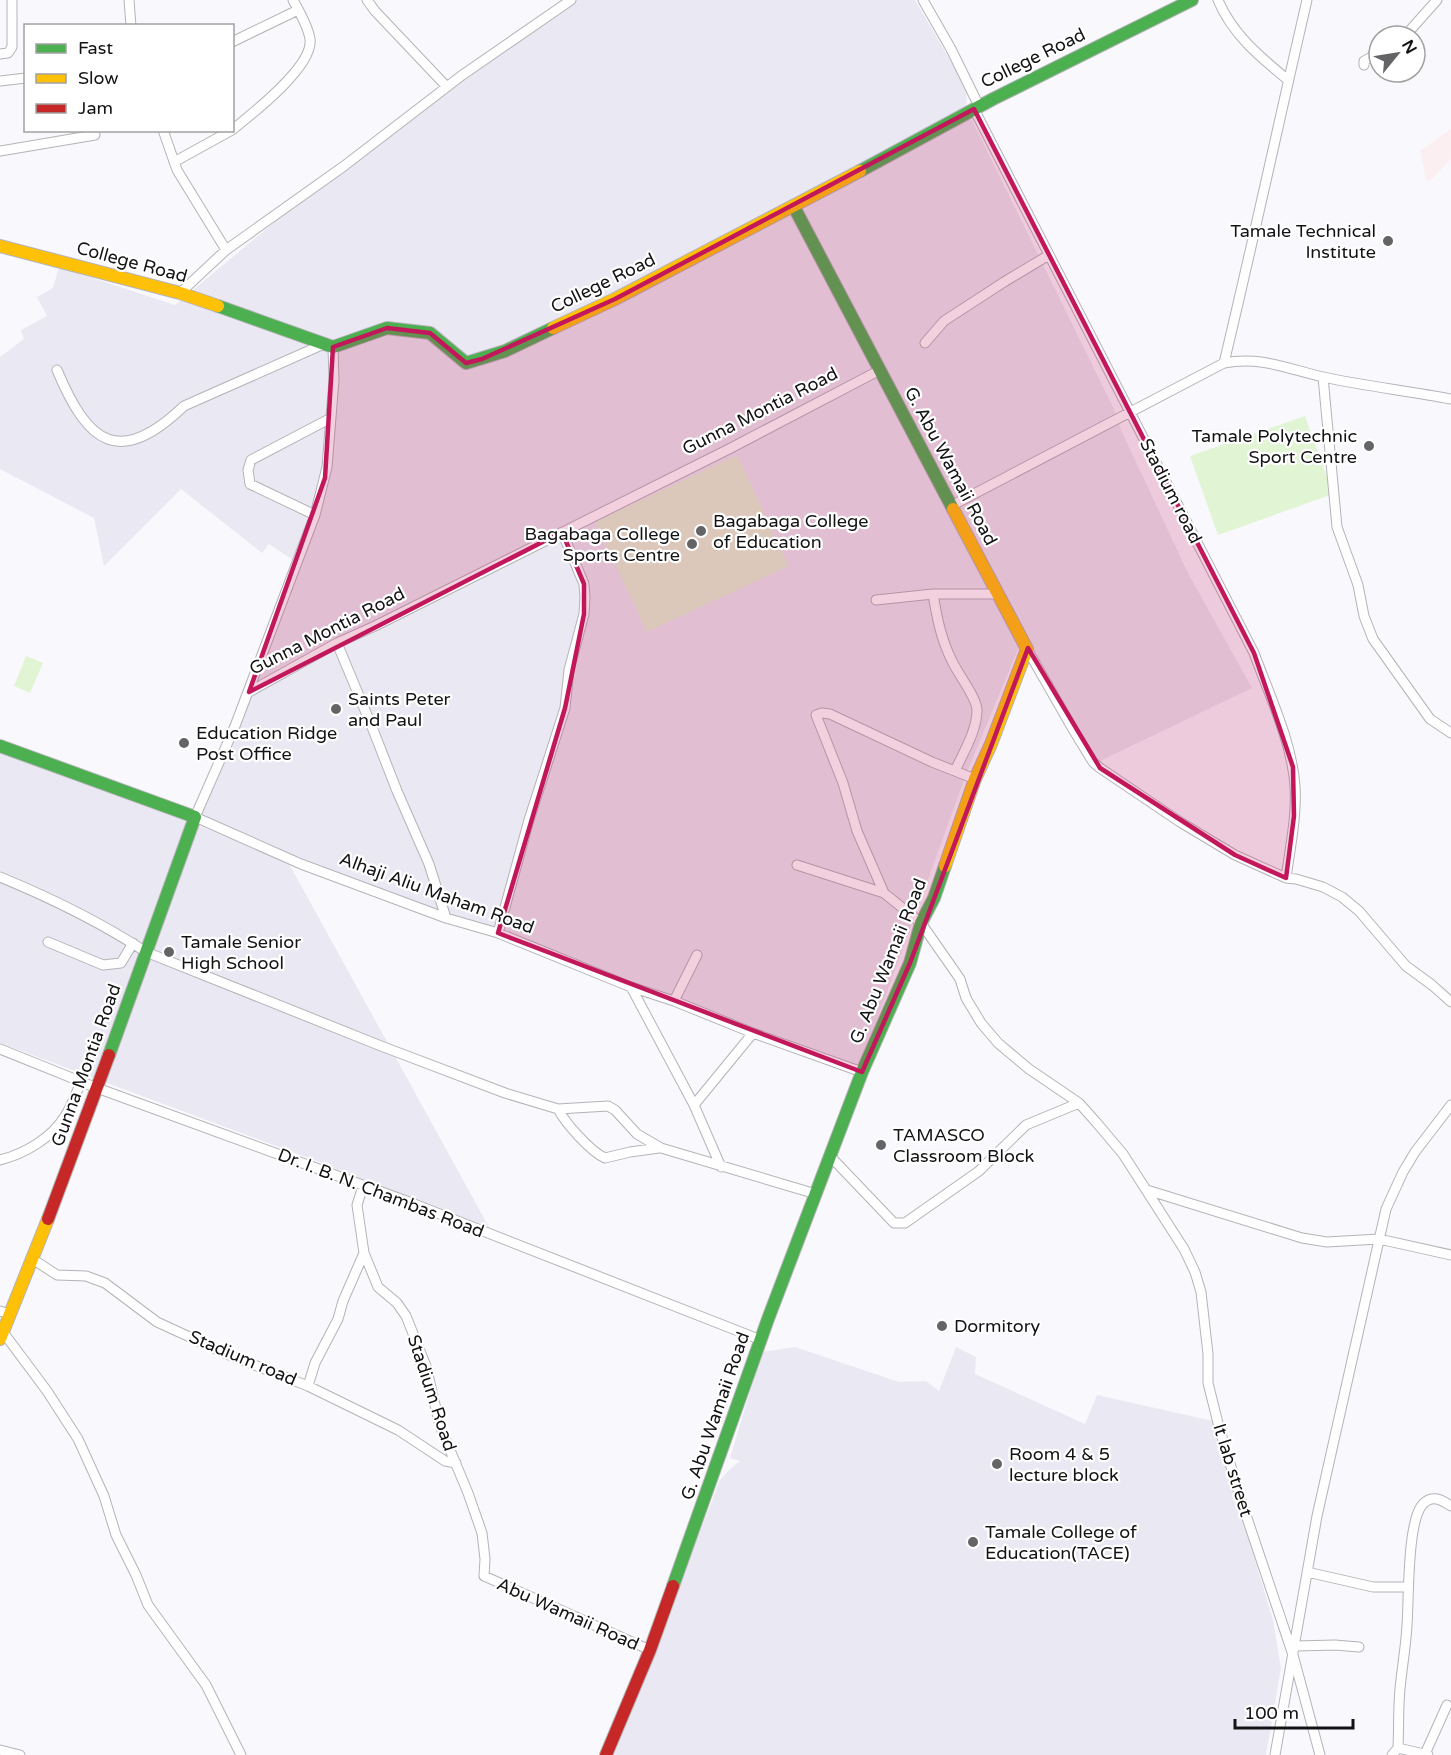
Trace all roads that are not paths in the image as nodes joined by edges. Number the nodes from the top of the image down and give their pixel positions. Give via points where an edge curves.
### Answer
1 (12, 0) edge
2 (129, 0) edge
3 (293, 0) edge
4 (367, 0) edge
5 (553, 0) edge
6 (571, 0) edge
7 (923, 0) edge
8 (1192, 0) edge
9 (1218, 0) edge
10 (1307, 0) edge
11 (1437, 0) edge
12 (298, 10) junction
13 (555, 11) junction
14 (131, 24) edge
15 (1416, 24) edge
16 (234, 41) edge
17 (0, 54) edge
18 (1367, 59) edge
19 (1364, 65) dead end
20 (24, 78) edge
21 (1288, 80) junction
22 (0, 81) edge
23 (447, 87) junction
24 (976, 107) junction
25 (234, 128) edge
26 (164, 132) edge
27 (228, 132) edge
28 (95, 135) dead end
29 (0, 151) edge
30 (174, 162) junction
31 (794, 207) junction
32 (0, 246) edge
33 (226, 250) junction
34 (1049, 255) junction
35 (180, 293) junction
36 (925, 343) dead end
37 (329, 346) junction
38 (1224, 363) junction
39 (57, 370) dead end
40 (880, 370) junction
41 (1323, 377) junction
42 (1451, 399) edge
43 (1130, 412) junction
44 (331, 418) junction
45 (951, 506) junction
46 (315, 515) junction
47 (562, 532) junction
48 (933, 594) junction
49 (999, 594) junction
50 (876, 600) dead end
51 (337, 643) junction
52 (1027, 649) junction
53 (249, 692) junction
54 (1451, 733) edge
55 (0, 746) edge
56 (954, 771) junction
57 (975, 779) junction
58 (195, 817) junction
59 (797, 866) dead end
60 (0, 877) edge
61 (1286, 878) junction
62 (884, 893) junction
63 (446, 918) junction
64 (921, 923) junction
65 (498, 933) junction
66 (48, 942) dead end
67 (133, 943) junction
68 (146, 952) junction
69 (697, 955) dead end
70 (631, 987) junction
71 (674, 1001) junction
72 (1451, 1002) edge
73 (753, 1033) junction
74 (0, 1049) edge
75 (862, 1072) junction
76 (81, 1082) junction
77 (97, 1088) junction
78 (1078, 1103) junction
79 (694, 1105) junction
80 (1451, 1106) edge
81 (558, 1109) junction
82 (661, 1148) junction
83 (830, 1156) junction
84 (0, 1160) edge
85 (721, 1167) junction
86 (363, 1186) junction
87 (1147, 1190) junction
88 (816, 1194) junction
89 (1379, 1239) junction
90 (364, 1253) junction
91 (1451, 1255) edge
92 (31, 1258) junction
93 (5, 1313) edge
94 (1, 1336) edge
95 (761, 1340) junction
96 (308, 1386) junction
97 (456, 1464) junction
98 (1451, 1506) edge
99 (1307, 1572) junction
100 (486, 1578) joint
101 (1408, 1587) junction
102 (1359, 1647) dead end
103 (650, 1650) junction
104 (1294, 1651) junction
105 (1447, 1705) dead end
106 (0, 1750) edge
107 (1395, 1752) edge
108 (1427, 1754) edge
109 (20, 1755) edge
110 (241, 1755) edge
111 (606, 1755) edge
112 (1275, 1755) edge
113 (1320, 1755) edge

1 - 17 street via 12,47
2 - 14 street
3 - 12 street
4 - 23 street
5 - 13 street
6 - 13 street
7 - 24 street, Stadium road
8 - 24 street, College Road
9 - 21 street via 1251,50
10 - 21 street
11 - 15 street
12 - 16 street
12 - 25 street via 310,41 299,67 283,87
13 - 23 street
18 - 19 street
20 - 22 street
21 - 38 street
23 - 33 street
24 - 31 street, College Road
24 - 34 street, Stadium road
26 - 30 street
27 - 30 street
28 - 29 street
30 - 33 street
31 - 37 street, College Road via 615,299 482,359 466,363 430,333 387,328
31 - 40 street, G. Abu Wamaii Road
32 - 35 street, College Road
33 - 35 street
34 - 36 street via 944,321
34 - 43 street, Stadium road
35 - 37 street, College Road
37 - 39 street via 184,406 147,434 118,442 95,432 73,403
37 - 44 street
38 - 41 street via 1265,362
38 - 43 street
40 - 45 street, G. Abu Wamaii Road
40 - 47 street, Gunna Montia Road
41 - 42 street
41 - 54 street via 1337,527 1358,585 1364,616 1373,639 1430,719
43 - 45 street
43 - 61 street, Stadium road via 1254,654 1278,718 1296,788
44 - 46 street via 325,478
44 - 46 street via 251,460 248,470 250,484
45 - 49 street, G. Abu Wamaii Road
46 - 53 street
47 - 51 street, Gunna Montia Road
47 - 65 street via 584,584 584,614 569,670 565,708
48 - 49 street
48 - 50 street
48 - 56 street via 941,637 976,704 971,734
49 - 52 street, G. Abu Wamaii Road
51 - 53 street, Gunna Montia Road
51 - 63 street via 429,864
52 - 57 street, G. Abu Wamaii Road
52 - 61 street via 1093,762 1180,822 1235,855
53 - 58 street, Gunna Montia Road
55 - 58 street, Alhaji Aliu Maham Road
56 - 57 street
56 - 62 street via 830,714 816,715 857,831
57 - 64 street, G. Abu Wamaii Road via 934,898
58 - 63 street, Alhaji Aliu Maham Road via 302,864
58 - 68 street, Gunna Montia Road
59 - 62 street
60 - 67 street
61 - 72 street via 1323,887 1342,897 1406,966
62 - 64 street, It lab street
63 - 65 street, Alhaji Aliu Maham Road
64 - 75 street, G. Abu Wamaii Road via 910,963
64 - 78 street, It lab street via 960,979 971,1006 992,1037
65 - 70 street, Alhaji Aliu Maham Road
66 - 67 street via 103,965 121,963
67 - 68 street
68 - 77 street, Gunna Montia Road
68 - 81 street via 381,1046
69 - 71 street
70 - 71 street, Alhaji Aliu Maham Road
70 - 79 street
71 - 73 street, Alhaji Aliu Maham Road
73 - 75 street, Alhaji Aliu Maham Road
73 - 79 street
74 - 76 street, Dr. I. B. N. Chambas Road
75 - 83 street, G. Abu Wamaii Road
76 - 77 street, Dr. I. B. N. Chambas Road
76 - 84 street via 65,1117 54,1130 24,1151
77 - 86 street, Dr. I. B. N. Chambas Road
77 - 92 street, Gunna Montia Road
78 - 83 street via 1026,1125 979,1171 905,1223 894,1223
78 - 87 street, It lab street via 1123,1154
79 - 85 street
80 - 89 street via 1403,1172 1386,1209
81 - 82 street via 608,1106 637,1134
81 - 82 street via 565,1122 597,1155 605,1158
82 - 85 street
83 - 88 street, G. Abu Wamaii Road
85 - 88 street
86 - 90 street, Stadium Road via 357,1204
86 - 95 street, Dr. I. B. N. Chambas Road
87 - 89 street via 1302,1238 1327,1242
87 - 104 street, It lab street via 1195,1272 1201,1292 1208,1383 1242,1503
88 - 95 street, G. Abu Wamaii Road
89 - 91 street
89 - 99 street
90 - 96 street
90 - 97 street, Stadium Road via 378,1287 406,1316
92 - 93 street, Gunna Montia Road
92 - 96 street, Stadium road via 57,1275 86,1276 105,1283 157,1322
93 - 94 street, Gunna Montia Road
94 - 110 street via 35,1374 78,1439 148,1605 211,1693
95 - 103 street, G. Abu Wamaii Road
96 - 97 street, Stadium road via 398,1430
97 - 100 street, Stadium Road via 482,1533
98 - 101 street via 1431,1498 1416,1514
99 - 101 street via 1373,1587
99 - 104 street
100 - 103 street, Abu Wamaii Road
101 - 107 street
102 - 104 street via 1335,1645
103 - 111 street, G. Abu Wamaii Road
104 - 112 street
104 - 113 street, It lab street
105 - 108 street
106 - 109 street
107 - 108 street

